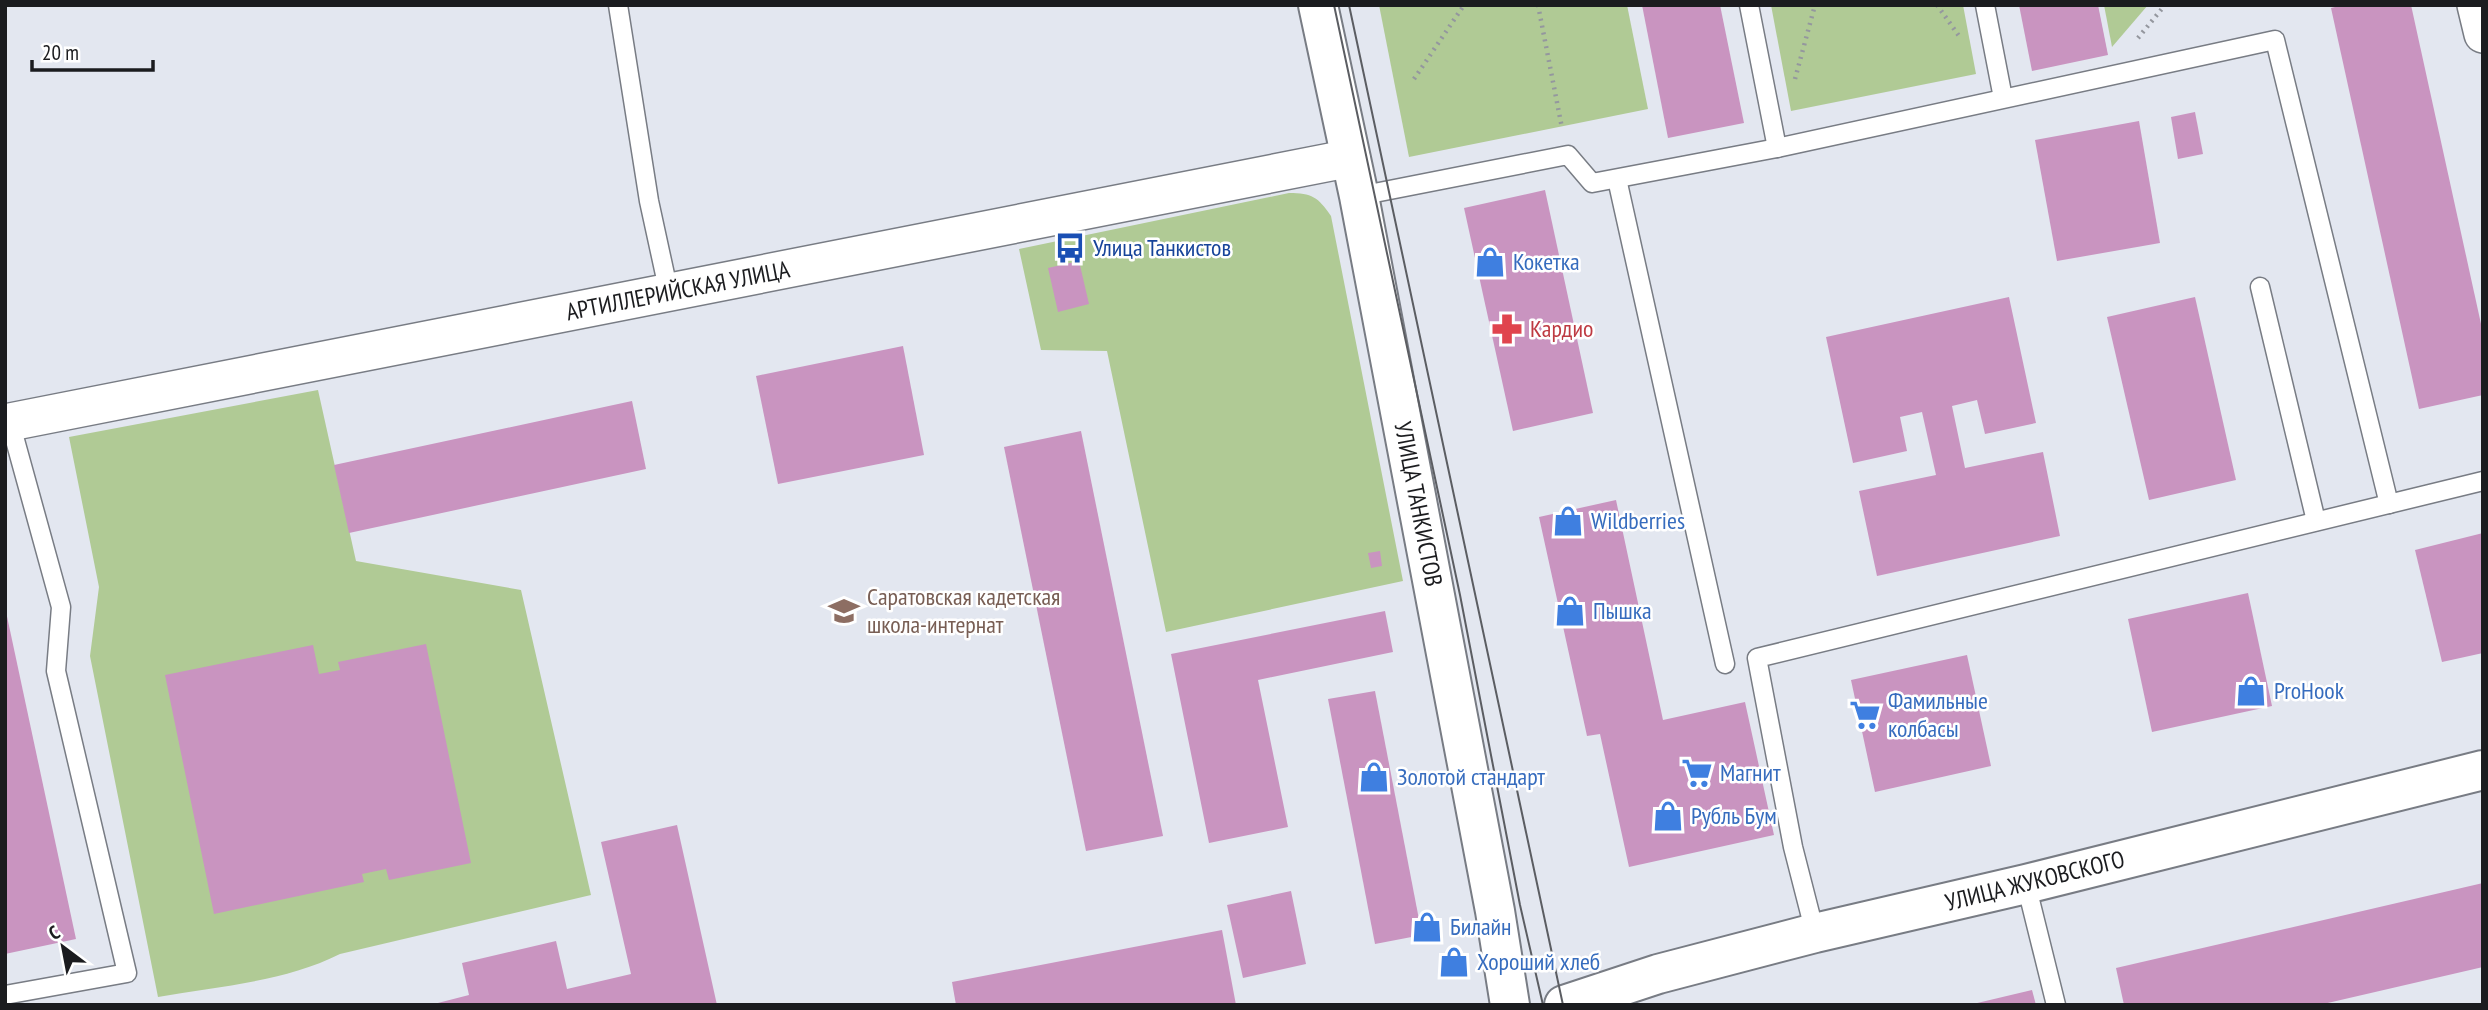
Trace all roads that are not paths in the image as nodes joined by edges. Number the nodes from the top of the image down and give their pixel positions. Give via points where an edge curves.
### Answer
1 (618, 5) edge
2 (1318, 5) edge
3 (1749, 5) edge
4 (1985, 5) edge
5 (2476, 5) edge
6 (2483, 34) edge
7 (2003, 98) junction
8 (1777, 148) junction
9 (1351, 158) junction
10 (1617, 179) junction
11 (1359, 195) junction
12 (2260, 286) dead end
13 (669, 293) junction
14 (7, 423) edge
15 (2483, 481) edge
16 (2389, 503) junction
17 (2316, 521) junction
18 (1725, 664) dead end
19 (2483, 770) edge
20 (2025, 884) junction
21 (1815, 933) junction
22 (5, 995) edge
23 (1581, 1002) edge
24 (1510, 1005) edge
25 (2056, 1005) edge

1 - 13 lane via 649,201
2 - 9 main road, УЛИЦА ТАНКИСТОВ
3 - 8 lane
4 - 7 lane
5 - 6 street
7 - 8 lane
7 - 16 lane via 2275,40
8 - 10 lane
9 - 11 main road, УЛИЦА ТАНКИСТОВ
9 - 13 street, АРТИЛЛЕРИЙСКАЯ УЛИЦА
10 - 11 lane via 1592,183 1568,155
10 - 18 lane
11 - 24 main road, УЛИЦА ТАНКИСТОВ
12 - 17 lane
13 - 14 street, АРТИЛЛЕРИЙСКАЯ УЛИЦА
14 - 22 lane via 61,607 56,671 127,973
15 - 16 lane
16 - 17 lane
17 - 21 lane via 1757,658 1793,847
19 - 20 main road, УЛИЦА ЖУКОВСКОГО
20 - 21 main road, УЛИЦА ЖУКОВСКОГО
20 - 25 lane
21 - 23 main road, УЛИЦА ЖУКОВСКОГО via 1658,974

